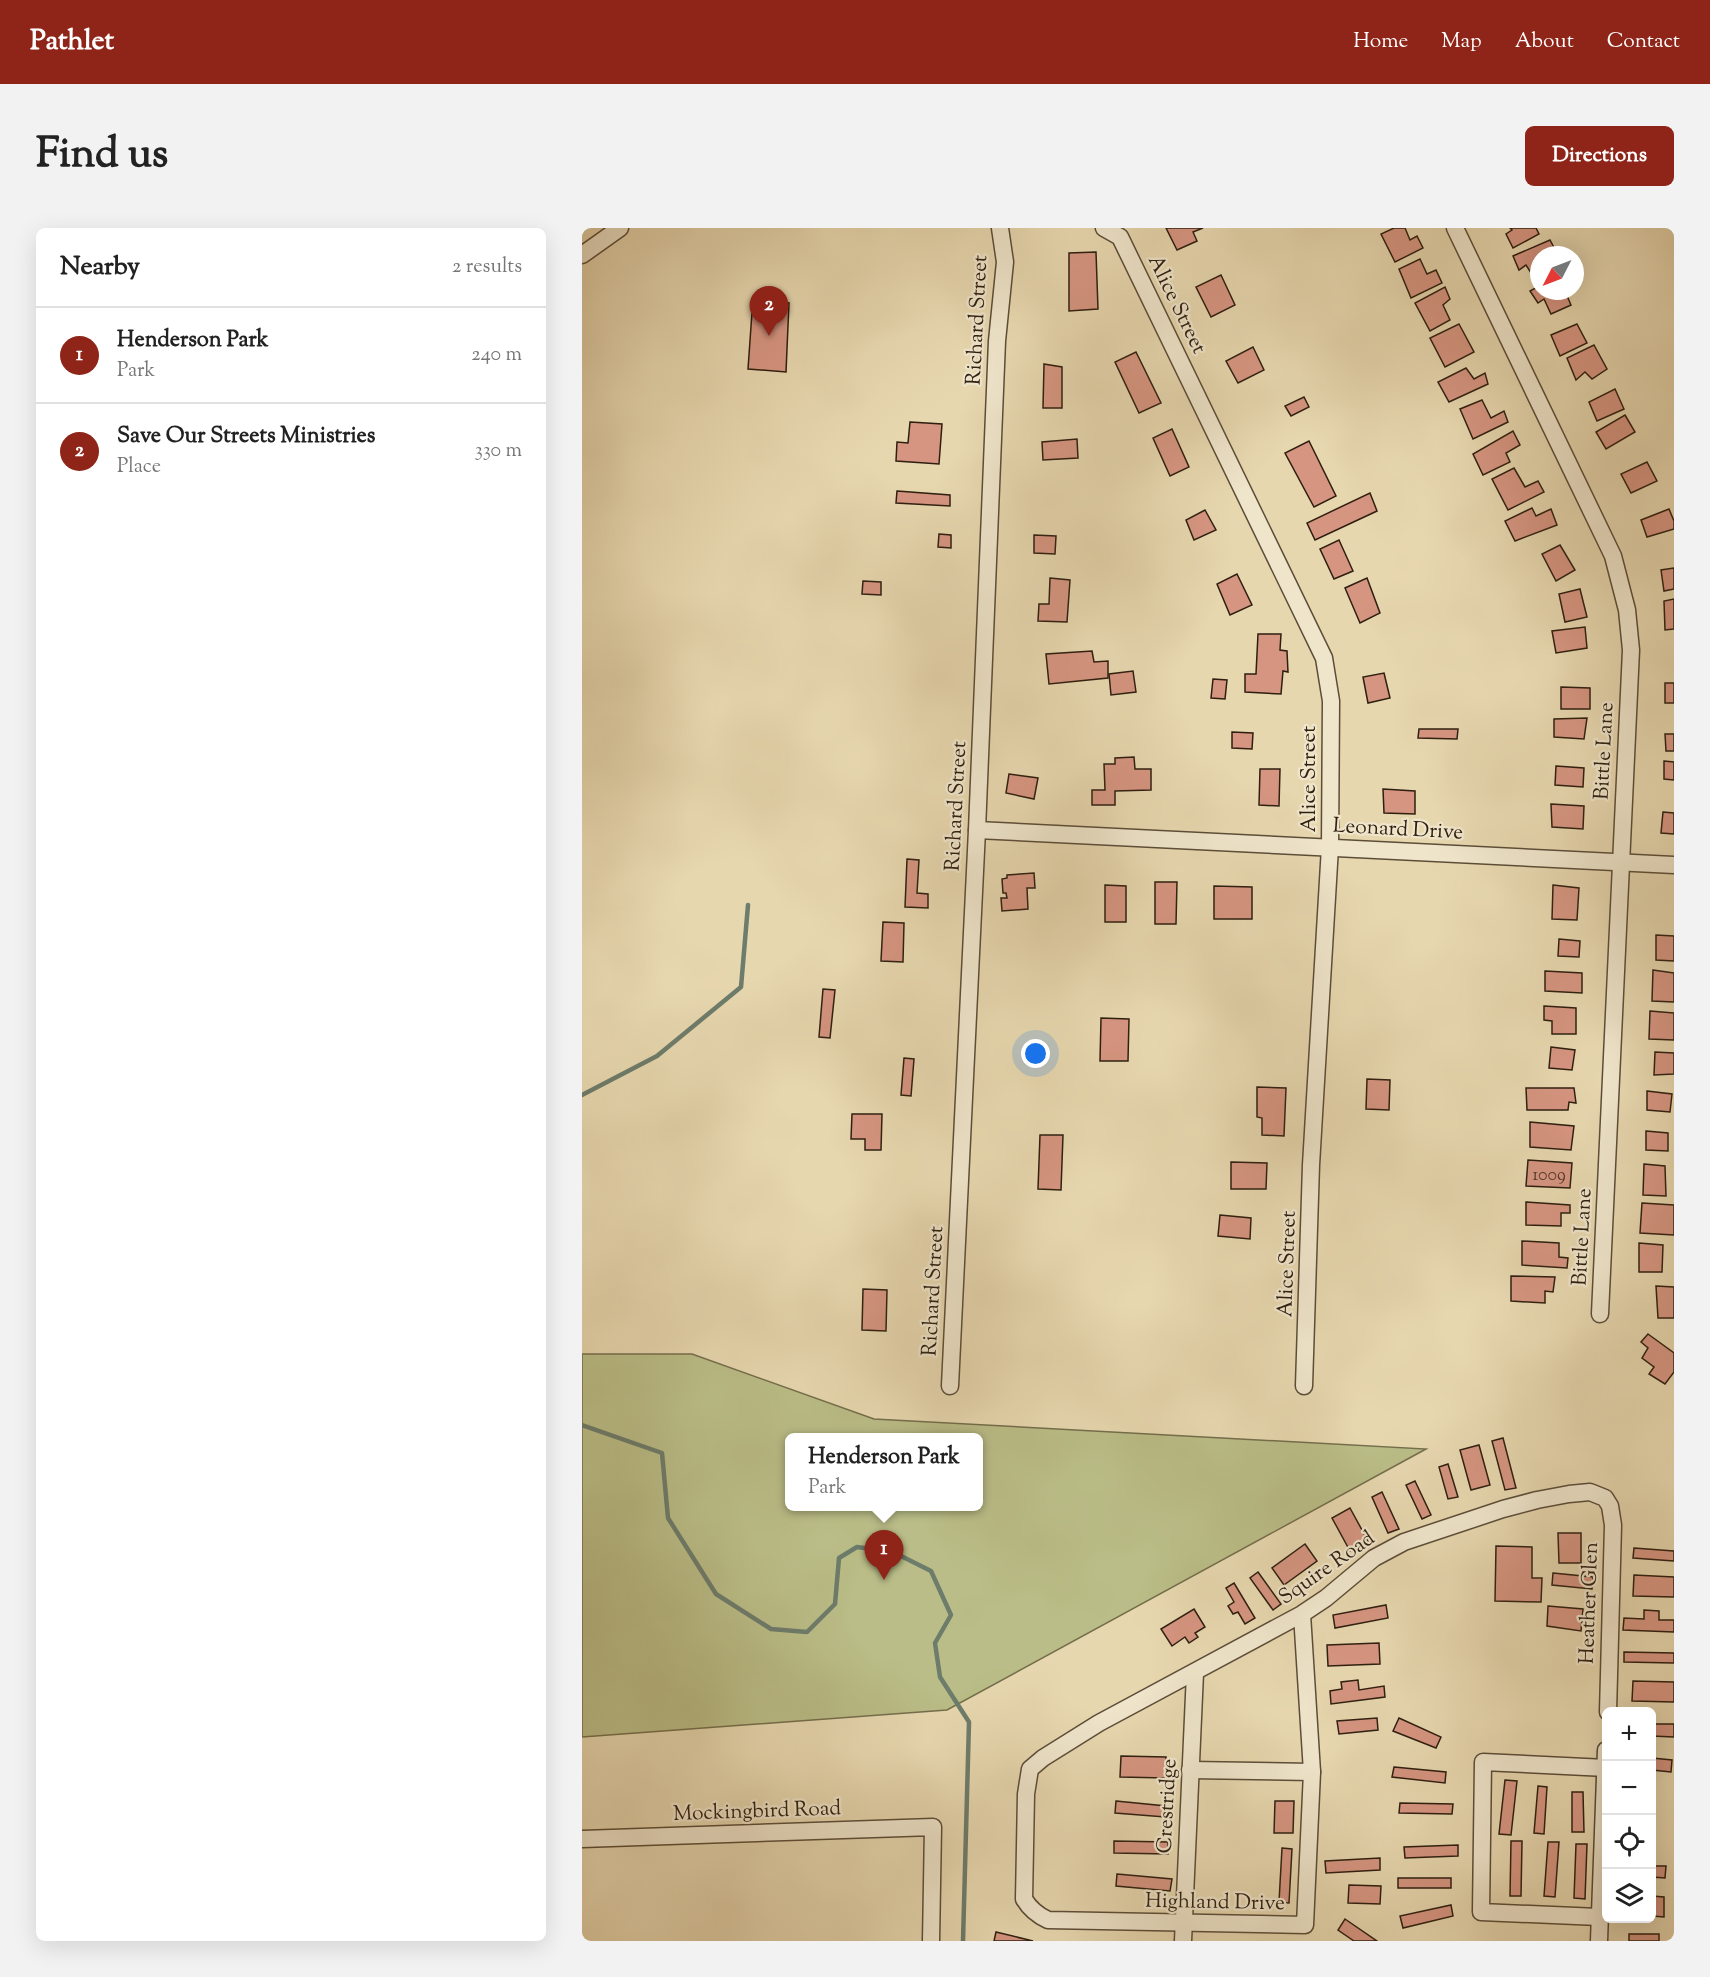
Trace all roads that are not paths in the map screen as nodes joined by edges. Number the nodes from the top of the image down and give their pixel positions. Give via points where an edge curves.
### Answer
1 (620, 228) edge
2 (1000, 228) edge
3 (1104, 228) edge
4 (1455, 228) edge
5 (582, 255) edge
6 (977, 830) junction
7 (1330, 848) junction
8 (1620, 862) junction
9 (1674, 864) edge
10 (1600, 1314) dead end
11 (950, 1386) dead end
12 (1304, 1386) dead end
13 (1605, 1498) joint
14 (1302, 1614) junction
15 (1195, 1673) junction
16 (1608, 1707) edge
17 (1602, 1768) edge
18 (1030, 1769) joint
19 (1190, 1770) junction
20 (1312, 1772) junction
21 (1604, 1815) edge
22 (582, 1839) edge
23 (1599, 1917) junction
24 (1184, 1922) junction
25 (931, 1941) edge
26 (1183, 1941) edge
27 (1599, 1941) edge

1 - 5 street
2 - 6 street, Richard Street via 1005,262 997,341
3 - 7 street, Alice Street via 1120,237 1324,658 1331,701
4 - 8 street, Bittle Lane via 1613,556 1627,610 1631,650
6 - 7 street, Leonard Drive
6 - 11 street, Richard Street
7 - 8 street, Leonard Drive
7 - 12 street, Alice Street via 1311,1165
8 - 9 street, Leonard Drive
8 - 10 street, Bittle Lane
13 - 14 street, Squire Road via 1590,1492 1537,1500 1404,1542 1374,1558
13 - 16 street, Heather Glen via 1613,1525
14 - 15 street, Squire Road
14 - 20 street, Highland Drive
15 - 18 street, Squire Road via 1100,1723
15 - 19 street, Crestridge
17 - 23 street via 1483,1762 1481,1912
18 - 24 street, Highland Drive via 1024,1899 1038,1916 1048,1920
19 - 20 street
19 - 24 street, Crestridge
20 - 24 street, Highland Drive via 1305,1925
21 - 23 street
22 - 25 street, Mockingbird Road via 933,1827
23 - 27 street
24 - 26 street, Crestridge

